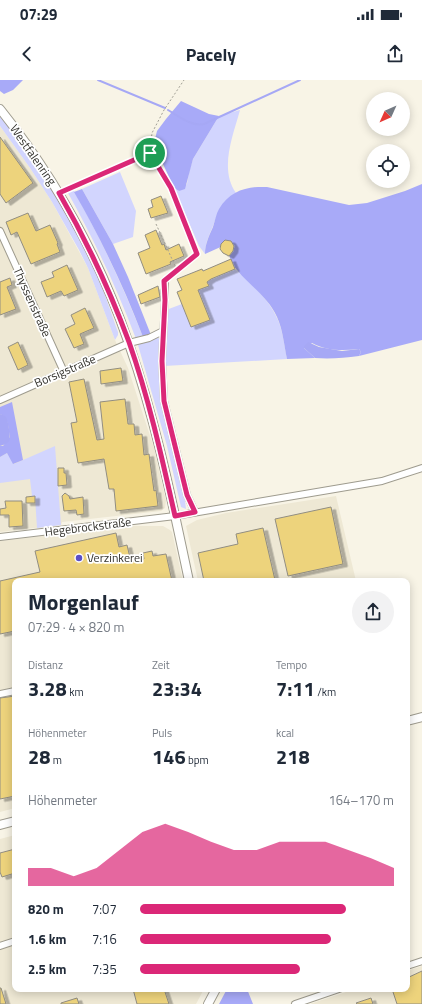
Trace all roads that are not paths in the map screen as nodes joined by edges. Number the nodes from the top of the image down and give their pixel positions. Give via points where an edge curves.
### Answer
1 (0, 109) edge
2 (0, 231) edge
3 (164, 281) road end
4 (163, 331) junction
5 (129, 344) junction
6 (64, 372) junction
7 (0, 400) edge
8 (422, 468) edge
9 (195, 512) junction
10 (175, 516) junction
11 (0, 537) edge
12 (188, 578) edge
13 (12, 692) edge
14 (0, 694) edge
15 (422, 717) edge
16 (410, 720) edge
17 (12, 822) edge
18 (0, 825) edge
19 (12, 942) edge
20 (0, 946) edge
21 (422, 961) edge
22 (410, 965) edge
23 (214, 992) edge
24 (330, 992) edge
25 (208, 1004) edge
26 (295, 1004) edge

1 - 5 street, Westfalenring via 34,154 85,238
2 - 6 street, Thyssenstraße
3 - 4 street
4 - 5 street, Borsigstraße
4 - 9 street via 164,401 187,495
5 - 6 street, Borsigstraße
5 - 10 street, Westfalenring via 155,430
6 - 7 street, Borsigstraße
8 - 9 street, Hegebrockstraße via 382,481 332,491
9 - 10 street, Hegebrockstraße
10 - 11 street, Hegebrockstraße
10 - 12 street, Westfalenring
13 - 14 street
15 - 16 street
17 - 18 street
19 - 20 street
21 - 22 street
23 - 25 street
24 - 26 street

